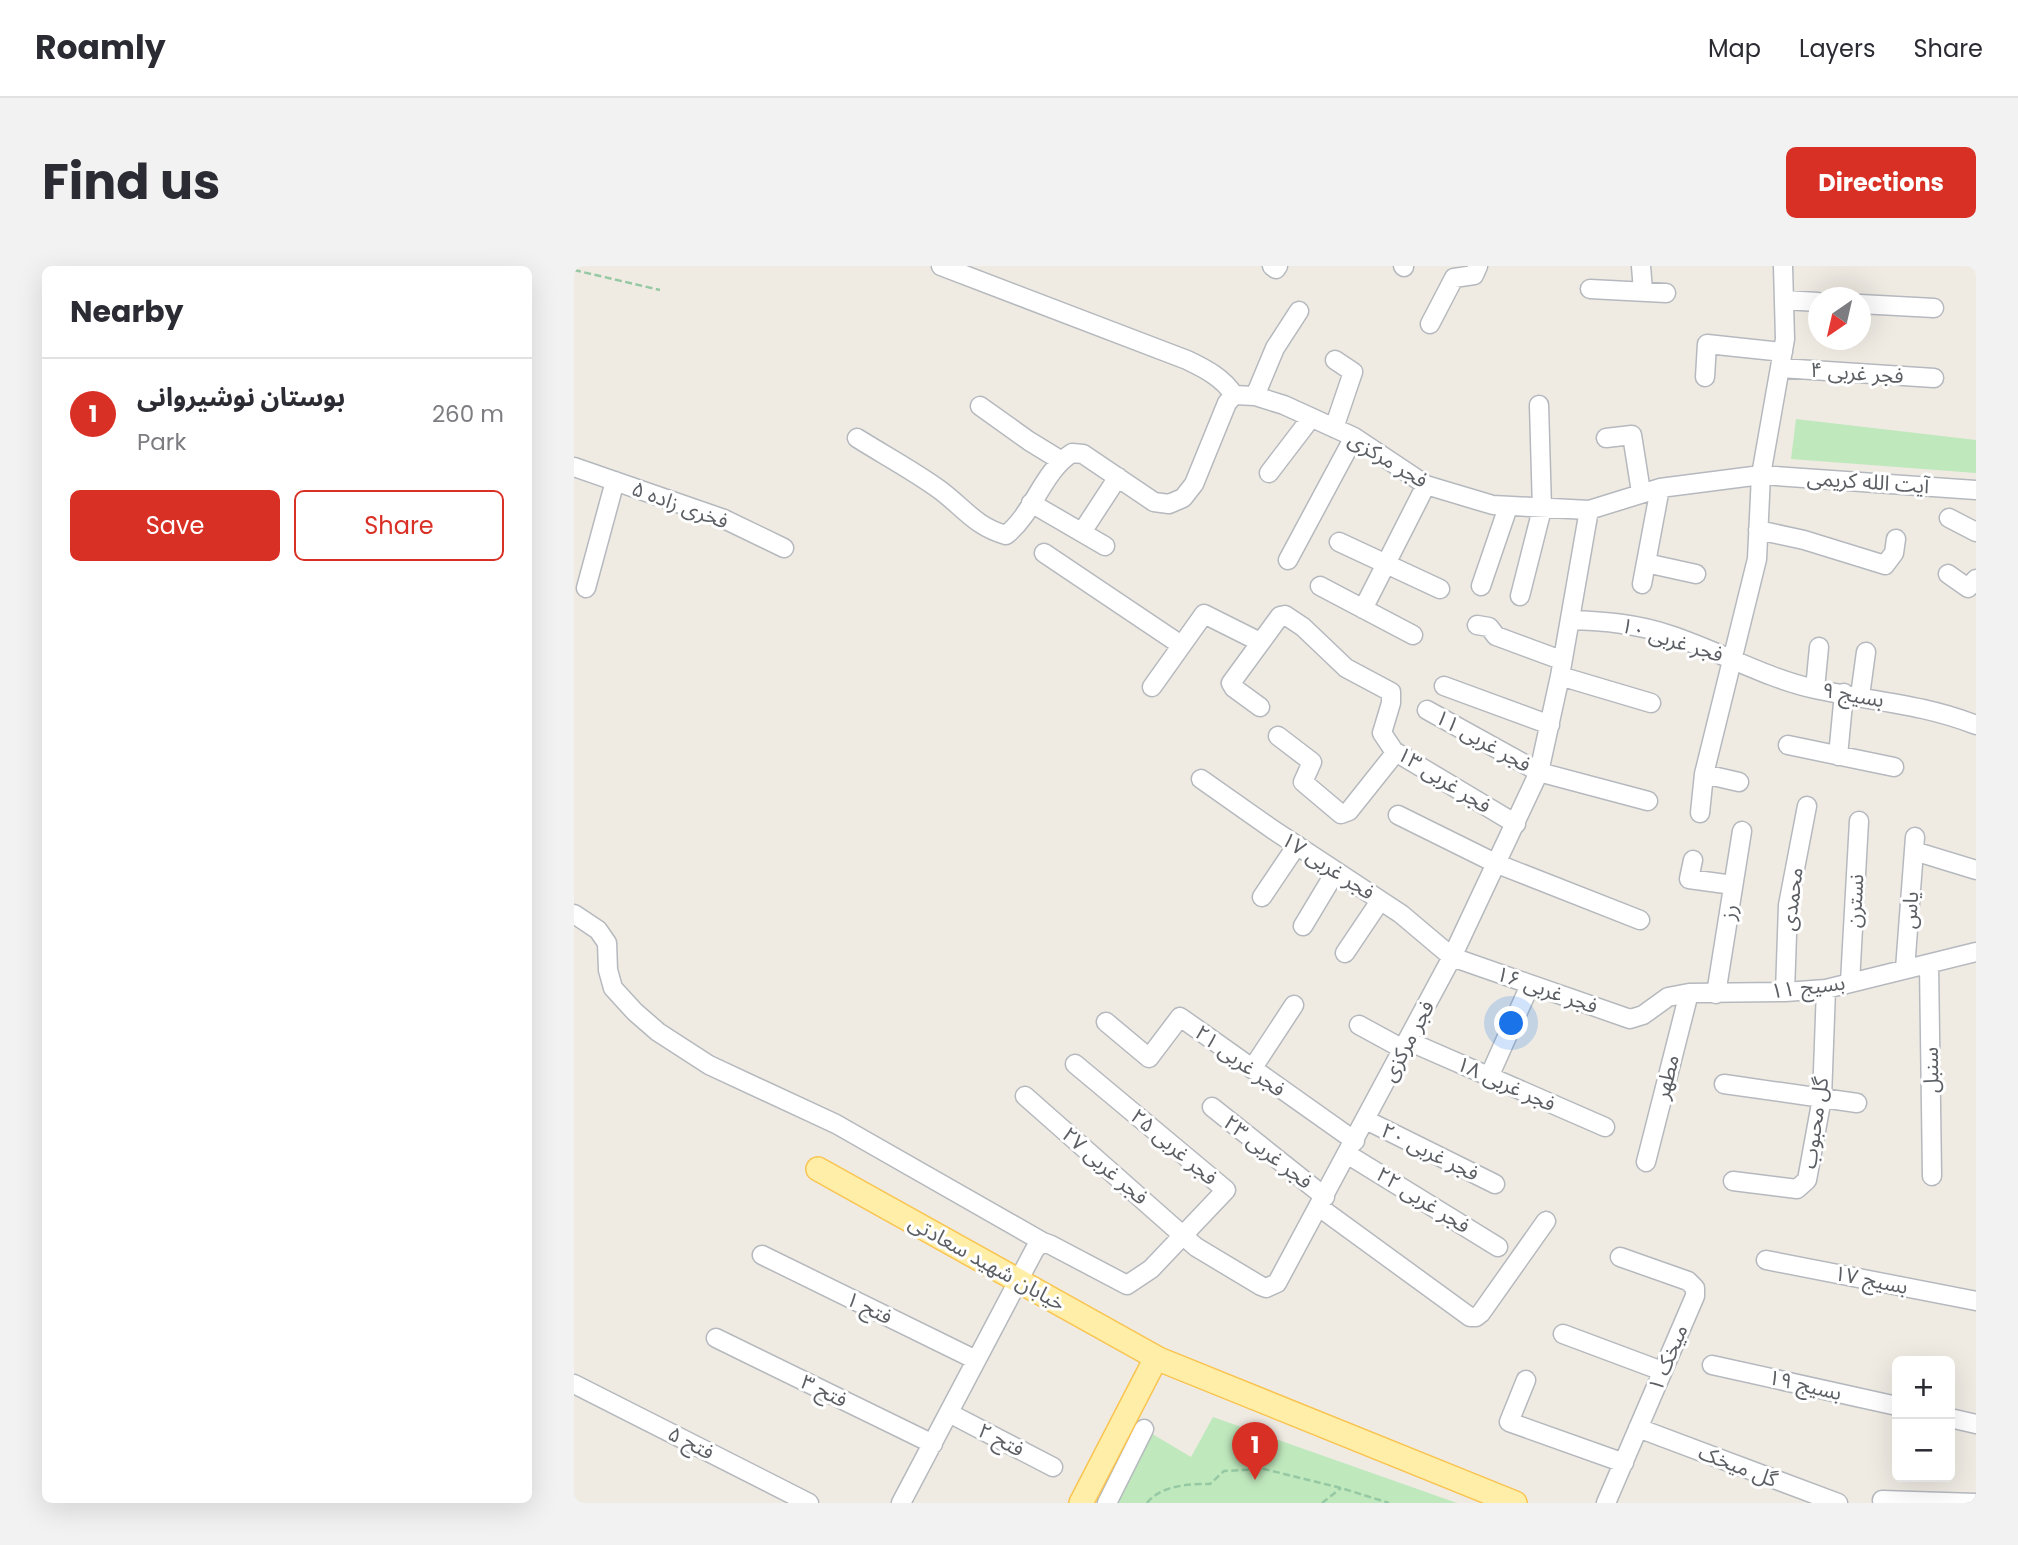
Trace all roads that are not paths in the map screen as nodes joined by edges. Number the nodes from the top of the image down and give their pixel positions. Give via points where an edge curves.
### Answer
1 (941, 266) edge
2 (1478, 266) edge
3 (1641, 266) edge
4 (1783, 266) edge
5 (1590, 289) dead end
6 (1643, 291) junction
7 (1666, 293) dead end
8 (1784, 300) junction
9 (1808, 301) edge
10 (1871, 305) edge
11 (1934, 308) dead end
12 (1299, 311) dead end
13 (1430, 324) dead end
14 (1335, 360) dead end
15 (1782, 360) junction
16 (1705, 377) dead end
17 (1934, 379) dead end
18 (1234, 396) junction
19 (1255, 396) junction
20 (1539, 405) dead end
21 (980, 406) dead end
22 (1311, 418) junction
23 (1334, 428) junction
24 (1354, 437) junction
25 (857, 438) dead end
26 (1606, 439) dead end
27 (1060, 460) junction
28 (574, 467) edge
29 (1269, 473) dead end
30 (1761, 475) junction
31 (1118, 477) junction
32 (615, 481) junction
33 (1426, 485) junction
34 (1660, 488) junction
35 (1976, 490) edge
36 (1641, 492) junction
37 (1031, 503) junction
38 (1508, 507) junction
39 (1542, 509) junction
40 (1589, 509) junction
41 (1949, 518) dead end
42 (1758, 530) junction
43 (1082, 532) junction
44 (1976, 532) edge
45 (1896, 540) dead end
46 (1339, 542) dead end
47 (1105, 546) dead end
48 (784, 548) dead end
49 (1044, 553) dead end
50 (1288, 560) dead end
51 (1386, 564) junction
52 (1646, 564) junction
53 (1696, 574) dead end
54 (1948, 574) dead end
55 (1976, 579) edge
56 (1642, 584) dead end
57 (1320, 586) dead end
58 (1482, 586) dead end
59 (586, 589) dead end
60 (1440, 589) dead end
61 (1520, 596) dead end
62 (1363, 609) junction
63 (1570, 620) junction
64 (1477, 625) dead end
65 (1413, 635) dead end
66 (1259, 642) junction
67 (1181, 645) junction
68 (1819, 647) dead end
69 (1866, 652) dead end
70 (1733, 659) junction
71 (1560, 668) junction
72 (1444, 686) dead end
73 (1152, 687) dead end
74 (1815, 689) junction
75 (1852, 694) junction
76 (1651, 703) dead end
77 (1260, 707) dead end
78 (1427, 710) dead end
79 (1550, 725) junction
80 (1976, 725) edge
81 (1278, 736) dead end
82 (1788, 746) dead end
83 (1396, 752) junction
84 (1838, 756) junction
85 (1894, 767) dead end
86 (1539, 772) junction
87 (1704, 774) junction
88 (1201, 779) dead end
89 (1739, 782) dead end
90 (1648, 801) dead end
91 (1807, 806) dead end
92 (1700, 813) dead end
93 (1398, 815) dead end
94 (1859, 821) dead end
95 (1516, 824) junction
96 (1742, 831) dead end
97 (1297, 845) junction
98 (1693, 860) dead end
99 (1495, 863) junction
100 (1976, 870) edge
101 (1336, 871) junction
102 (1733, 886) junction
103 (1262, 897) dead end
104 (1380, 901) junction
105 (574, 914) edge
106 (1640, 920) dead end
107 (1303, 926) dead end
108 (1976, 951) edge
109 (1345, 953) dead end
110 (1452, 957) junction
111 (1930, 964) junction
112 (1905, 970) junction
113 (1850, 982) junction
114 (1530, 985) junction
115 (1826, 989) junction
116 (1785, 992) junction
117 (1689, 993) junction
118 (1716, 994) junction
119 (1294, 1005) dead end
120 (1643, 1015) joint
121 (1106, 1022) dead end
122 (1359, 1025) dead end
123 (1405, 1045) junction
124 (1075, 1064) dead end
125 (1251, 1069) junction
126 (1489, 1077) junction
127 (1724, 1084) dead end
128 (1025, 1096) dead end
129 (1822, 1098) junction
130 (1857, 1102) dead end
131 (1212, 1107) dead end
132 (1366, 1120) junction
133 (1605, 1127) dead end
134 (1351, 1148) junction
135 (1646, 1161) dead end
136 (818, 1169) dead end
137 (1932, 1176) dead end
138 (1733, 1181) dead end
139 (1495, 1184) dead end
140 (1322, 1202) junction
141 (1546, 1221) dead end
142 (1184, 1236) junction
143 (1039, 1245) junction
144 (1498, 1247) dead end
145 (762, 1255) dead end
146 (1620, 1257) dead end
147 (1766, 1260) dead end
148 (1018, 1281) junction
149 (1976, 1301) edge
150 (1563, 1334) dead end
151 (716, 1338) dead end
152 (1157, 1358) junction
153 (976, 1360) junction
154 (1712, 1365) dead end
155 (1662, 1371) junction
156 (1526, 1380) dead end
157 (574, 1384) edge
158 (1892, 1405) edge
159 (949, 1413) junction
160 (1954, 1419) edge
161 (1976, 1424) edge
162 (1638, 1428) junction
163 (1144, 1429) dead end
164 (933, 1444) junction
165 (1623, 1463) junction
166 (1053, 1466) dead end
167 (1882, 1500) dead end
168 (904, 1502) edge
169 (809, 1503) edge
170 (1081, 1503) edge
171 (1107, 1503) edge
172 (1516, 1503) edge
173 (1606, 1503) edge
174 (1838, 1503) edge
175 (1976, 1503) edge

1 - 18 street via 1187,360 1220,380
2 - 13 street via 1474,275 1454,278
3 - 6 street
4 - 8 street
5 - 6 street
6 - 7 street
8 - 9 street
8 - 15 street
10 - 11 street
12 - 19 street via 1275,348
14 - 23 street via 1353,372
15 - 16 street, فجر غربی ۴ via 1707,344
15 - 17 street, فجر غربی ۴
15 - 30 street
18 - 19 street, فجر مرکزی
18 - 31 street via 1184,498 1169,505 1154,502
19 - 22 street, فجر مرکزی
20 - 39 street
21 - 27 street
22 - 23 street, فجر مرکزی
22 - 29 street
23 - 24 street, فجر مرکزی
24 - 33 street, فجر مرکزی
24 - 50 street
25 - 37 street via 939,490 990,531 1006,535 1018,526
26 - 36 street via 1632,435
27 - 31 street via 1072,453 1083,454
27 - 37 street
28 - 32 street, فخری زاده ۵
30 - 34 street, آیت الله کریمی
30 - 35 street, آیت الله کریمی
30 - 42 street
31 - 43 street
32 - 48 street, فخری زاده ۵ via 724,519
32 - 59 street
33 - 38 street, فجر مرکزی
33 - 51 street
34 - 36 street, فجر مرکزی
34 - 52 street
36 - 40 street, فجر مرکزی
37 - 43 street
38 - 39 street, فجر مرکزی
38 - 58 street
39 - 40 street, فجر مرکزی
39 - 61 street
40 - 63 street, فجر مرکزی
41 - 44 street
42 - 45 street via 1885,565
42 - 70 street via 1757,559
43 - 47 street
46 - 51 street
49 - 67 street
51 - 60 street
51 - 62 street
52 - 53 street
52 - 56 street
54 - 55 street via 1968,588
57 - 62 street
62 - 65 street
63 - 70 street, فجر غربی ۱۰ via 1641,626
63 - 71 street, فجر مرکزی
64 - 71 street via 1489,627 1496,636
66 - 67 street via 1204,614
66 - 77 street, فجر غربی ۱۳ via 1231,684
66 - 83 street, فجر غربی ۱۳ via 1284,615 1346,668 1391,692 1382,733
67 - 73 street
68 - 74 street
69 - 75 street
70 - 74 street, بسیج ۹
70 - 87 street
71 - 76 street
71 - 79 street, فجر مرکزی
72 - 79 street
74 - 75 street, بسیج ۹
75 - 80 street, بسیج ۹ via 1944,713
75 - 84 street
78 - 86 street, فجر غربی ۱۱
79 - 86 street, فجر مرکزی
81 - 83 street via 1312,762 1303,782 1341,814 1349,811
82 - 84 street
83 - 95 street, فجر غربی ۱۳
84 - 85 street
86 - 90 street, فجر غربی ۱۱
86 - 95 street, فجر مرکزی
87 - 89 street
87 - 92 street
88 - 97 street, فجر غربی ۱۷
91 - 116 street, محمدی via 1788,905
93 - 99 street
94 - 113 street, نسترن
95 - 99 street, فجر مرکزی
96 - 102 street, رز
97 - 101 street, فجر غربی ۱۷
97 - 103 street
98 - 102 street via 1689,879
99 - 106 street
99 - 110 street, فجر مرکزی
100 - 112 street, یاس via 1914,844
101 - 104 street, فجر غربی ۱۷
101 - 107 street
102 - 118 street, رز
104 - 109 street
104 - 110 street, فجر غربی ۱۷
105 - 143 street via 598,930 607,943 613,988 658,1032 709,1065 836,1124
108 - 111 street, بسیج ۱۱
110 - 114 street, فجر غربی ۱۶
110 - 123 street, فجر مرکزی
111 - 112 street, بسیج ۱۱
111 - 137 street, سنبل
112 - 113 street, بسیج ۱۱
113 - 115 street, بسیج ۱۱
114 - 120 street, فجر غربی ۱۶ via 1630,1019
114 - 126 street
115 - 116 street, بسیج ۱۱
115 - 129 street, گل محبوب
116 - 118 street, بسیج ۱۱
117 - 118 street, بسیج ۱۱
117 - 120 street, بسیج ۱۱ via 1662,1000
117 - 135 street, مطهر
119 - 125 street
121 - 125 street, فجر غربی ۲۱ via 1149,1058 1180,1017
122 - 123 street, فجر غربی ۱۸
123 - 126 street, فجر غربی ۱۸
123 - 132 street, فجر مرکزی
124 - 142 street, فجر غربی ۲۵ via 1226,1190
125 - 134 street, فجر غربی ۲۱
126 - 133 street, فجر غربی ۱۸
127 - 129 street
128 - 142 street, فجر غربی ۲۷
129 - 130 street
129 - 138 street, گل محبوب via 1803,1184 1797,1189
131 - 140 street, فجر غربی ۲۳
132 - 134 street, فجر مرکزی
132 - 139 street, فجر غربی ۲۰
134 - 140 street, فجر مرکزی
134 - 144 street, فجر غربی ۲۲
136 - 148 main road, خیابان شهید سعادتی
140 - 141 street, فجر غربی ۲۳ via 1470,1317 1480,1313
140 - 142 street, فجر مرکزی via 1281,1278 1266,1288
142 - 143 street via 1151,1269 1127,1285
143 - 148 street
145 - 153 street, فتح ۱
146 - 155 street, میخک ۱ via 1688,1281 1695,1288
147 - 149 street, بسیج ۱۷
148 - 152 main road, خیابان شهید سعادتی
148 - 153 street
150 - 155 street
151 - 164 street, فتح ۳
152 - 170 main road
152 - 172 main road, خیابان شهید سعادتی
153 - 159 street
154 - 158 street, بسیج ۱۹
155 - 162 street, میخک ۱
156 - 165 street via 1509,1422
157 - 169 street, فتح ۵
159 - 164 street
159 - 166 street, فتح ۲
160 - 161 street
162 - 165 street, میخک ۱
162 - 174 street, گل میخک
163 - 171 street
164 - 168 street
165 - 173 street, میخک ۱
167 - 175 street

